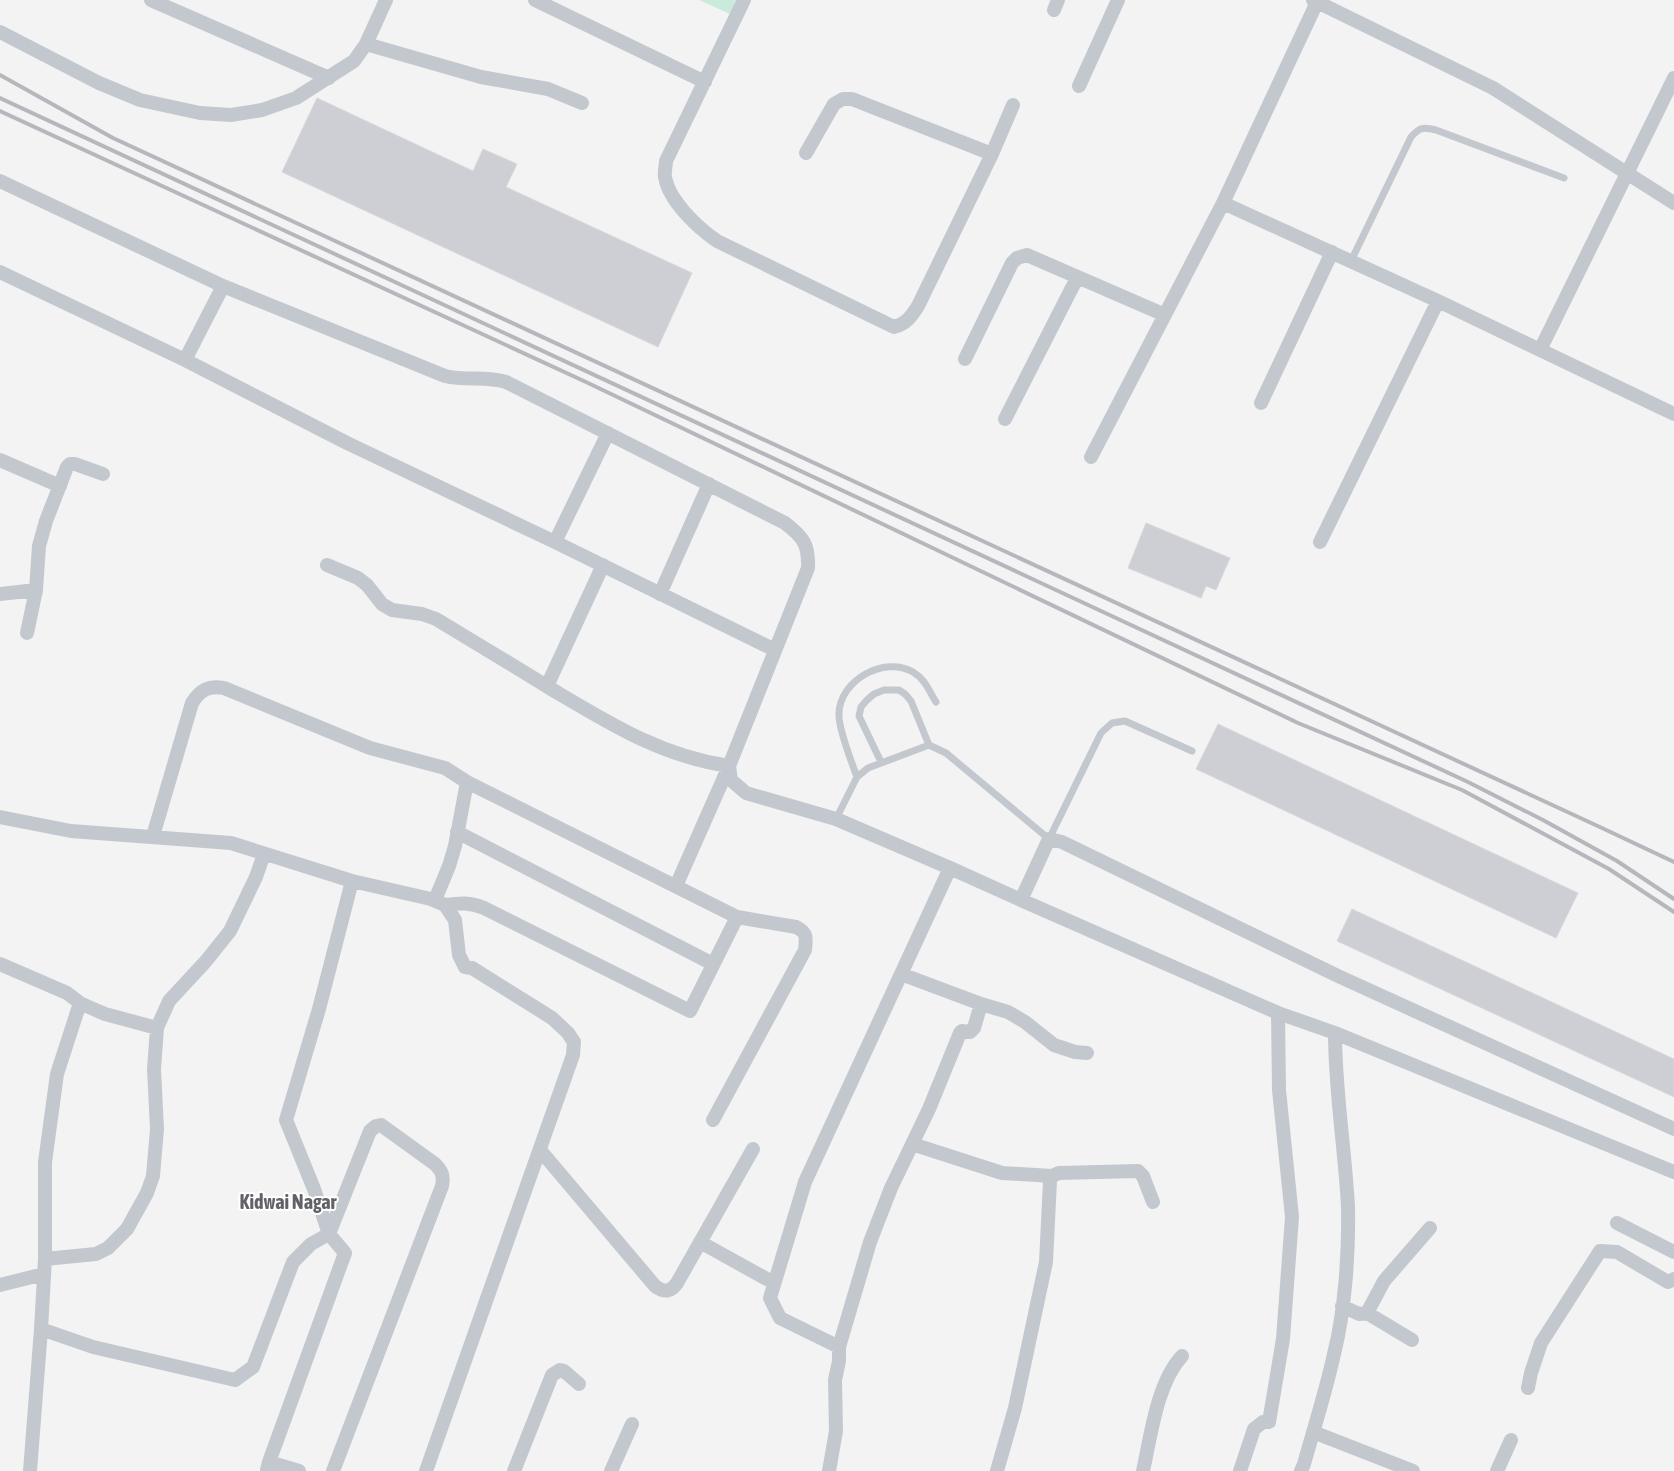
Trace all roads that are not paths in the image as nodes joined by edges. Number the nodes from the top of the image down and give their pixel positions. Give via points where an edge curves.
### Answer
1 (151, 0) edge
2 (386, 0) edge
3 (535, 0) edge
4 (744, 0) edge
5 (1118, 0) edge
6 (1316, 1) edge
7 (0, 32) edge
8 (366, 44) junction
9 (329, 78) junction
10 (1674, 78) edge
11 (705, 82) junction
12 (1079, 86) dead end
13 (582, 103) dead end
14 (1013, 105) dead end
15 (806, 153) dead end
16 (992, 154) junction
17 (1627, 174) junction
18 (1564, 178) dead end
19 (0, 180) edge
20 (1222, 203) junction
21 (1674, 203) edge
22 (1332, 252) junction
23 (1351, 261) junction
24 (0, 272) edge
25 (1077, 278) junction
26 (223, 286) junction
27 (1438, 301) junction
28 (1165, 315) junction
29 (1540, 350) junction
30 (965, 359) dead end
31 (185, 360) junction
32 (1261, 403) dead end
33 (1674, 414) edge
34 (1005, 419) dead end
35 (608, 433) junction
36 (1091, 457) dead end
37 (0, 460) edge
38 (103, 474) dead end
39 (709, 484) junction
40 (60, 486) junction
41 (555, 542) junction
42 (1320, 542) dead end
43 (603, 565) junction
44 (327, 566) dead end
45 (36, 590) junction
46 (0, 594) edge
47 (660, 594) junction
48 (27, 634) dead end
49 (775, 650) junction
50 (547, 686) junction
51 (936, 702) dead end
52 (930, 745) junction
53 (1192, 750) dead end
54 (881, 762) junction
55 (729, 766) junction
56 (857, 777) junction
57 (467, 782) junction
58 (0, 817) edge
59 (836, 819) junction
60 (457, 832) junction
61 (153, 836) junction
62 (1049, 839) junction
63 (264, 854) junction
64 (950, 868) junction
65 (352, 881) junction
66 (676, 886) junction
67 (1022, 900) junction
68 (440, 902) junction
69 (737, 917) junction
70 (0, 964) edge
71 (713, 964) junction
72 (901, 974) junction
73 (80, 1003) junction
74 (981, 1004) junction
75 (1278, 1013) junction
76 (157, 1028) junction
77 (1335, 1033) junction
78 (1086, 1053) dead end
79 (713, 1120) dead end
80 (1674, 1129) edge
81 (912, 1144) junction
82 (753, 1149) dead end
83 (540, 1150) junction
84 (1674, 1172) edge
85 (1052, 1176) junction
86 (1153, 1202) dead end
87 (1617, 1223) dead end
88 (1430, 1228) dead end
89 (329, 1234) junction
90 (700, 1242) junction
91 (1674, 1252) edge
92 (45, 1258) junction
93 (44, 1274) junction
94 (1674, 1279) edge
95 (774, 1283) junction
96 (0, 1285) edge
97 (1342, 1306) junction
98 (1367, 1313) junction
99 (41, 1329) junction
100 (1412, 1340) dead end
101 (839, 1347) junction
102 (1182, 1356) dead end
103 (579, 1384) dead end
104 (1528, 1388) dead end
105 (632, 1424) dead end
106 (1313, 1432) junction
107 (1511, 1440) dead end
108 (268, 1466) edge
109 (30, 1471) edge
110 (299, 1471) edge
111 (333, 1471) edge
112 (426, 1471) edge
113 (514, 1471) edge
114 (611, 1471) edge
115 (829, 1471) edge
116 (997, 1471) edge
117 (1143, 1471) edge
118 (1240, 1471) edge
119 (1301, 1471) edge
120 (1413, 1471) edge
121 (1497, 1471) edge

1 - 9 street
2 - 8 street
3 - 11 street
4 - 11 street
5 - 12 street
6 - 17 street via 1493,88
6 - 20 street
7 - 9 street via 98,83 140,100 200,113 262,110 296,98
8 - 9 street via 354,61
8 - 13 street via 481,77 548,90
10 - 17 street
11 - 16 street via 666,161 665,177 686,215 717,242 894,327 902,325 918,306
14 - 16 street
15 - 16 street via 834,104 852,99
17 - 21 street
17 - 29 street
18 - 23 lane via 1424,127 1411,137
19 - 26 street
20 - 22 street
20 - 28 street
22 - 23 street
22 - 32 street
23 - 27 street
24 - 31 street
25 - 28 street
25 - 30 street via 1027,256 1018,258 1012,263
25 - 34 street
26 - 31 street
26 - 35 street via 445,376 494,378 506,382
27 - 29 street
27 - 42 street
28 - 36 street
29 - 33 street
31 - 41 street via 347,443
35 - 39 street
35 - 41 street
37 - 40 street
38 - 40 street via 70,464
39 - 47 street
39 - 49 street via 785,523 804,542 808,568
40 - 45 street via 39,546
41 - 43 street
43 - 47 street
43 - 50 street
44 - 50 street via 367,584 382,604 392,610 422,614 436,620
45 - 46 street
45 - 48 street
47 - 49 street
49 - 55 street
50 - 55 street via 608,723 640,738 683,756
51 - 56 lane via 924,682 906,669 890,666 852,682 838,714
52 - 54 lane
52 - 54 lane via 908,698 899,690 884,690 867,700 861,707 860,716
52 - 62 lane via 946,754
53 - 62 lane via 1124,722 1112,723 1101,733
54 - 56 lane
55 - 59 street via 731,780 746,793
55 - 66 street
56 - 59 lane
57 - 60 street
57 - 61 street via 445,768 370,748 214,686 197,694 192,703
57 - 66 street
58 - 61 street via 71,831
59 - 64 street
60 - 68 street
60 - 71 street
61 - 63 street via 231,843
62 - 67 street
62 - 80 street via 1062,842 1338,976
63 - 65 street
63 - 76 street via 230,931 168,1001
64 - 67 street
64 - 72 street
65 - 68 street
65 - 89 street via 286,1120
66 - 69 street
67 - 75 street
68 - 71 street via 474,904 484,908 690,1011
68 - 83 street via 455,920 459,955 465,966 552,1018 574,1042 573,1055
69 - 71 street
69 - 79 street via 803,931 805,950
70 - 73 street
72 - 74 street
72 - 95 street via 805,1182
73 - 76 street via 105,1014
73 - 92 street via 57,1074 44,1162
74 - 78 street via 1008,1012 1054,1045
74 - 81 street via 972,1030 960,1034
75 - 77 street
75 - 118 street via 1278,1090 1292,1217 1283,1339 1269,1422 1263,1422 1254,1429
76 - 92 street via 154,1069 157,1129 153,1176 147,1193 127,1229 108,1248 96,1254
77 - 84 street
77 - 97 street via 1348,1208
81 - 85 street via 1002,1173
81 - 101 street via 870,1242
82 - 90 street
83 - 90 street via 660,1290 673,1289
83 - 112 street
85 - 86 street via 1059,1173 1138,1171
85 - 116 street via 1046,1262 1016,1408
87 - 91 street
88 - 98 street via 1384,1281
89 - 99 street via 311,1244 293,1262 253,1367 235,1380 93,1347
89 - 108 street via 345,1253
89 - 111 street via 370,1131 376,1126 381,1125 440,1169 444,1177 442,1186
90 - 95 street
92 - 93 street
93 - 96 street
93 - 99 street
94 - 104 street via 1668,1282 1617,1252 1600,1251 1541,1343
95 - 101 street via 770,1298 780,1318
97 - 98 street via 1359,1314
97 - 106 street via 1335,1353
98 - 100 street
99 - 109 street
101 - 115 street via 835,1380 836,1431
102 - 117 street via 1174,1364 1162,1392
103 - 113 street via 564,1371 552,1375
105 - 114 street
106 - 119 street
106 - 120 street
107 - 121 street
108 - 110 street

